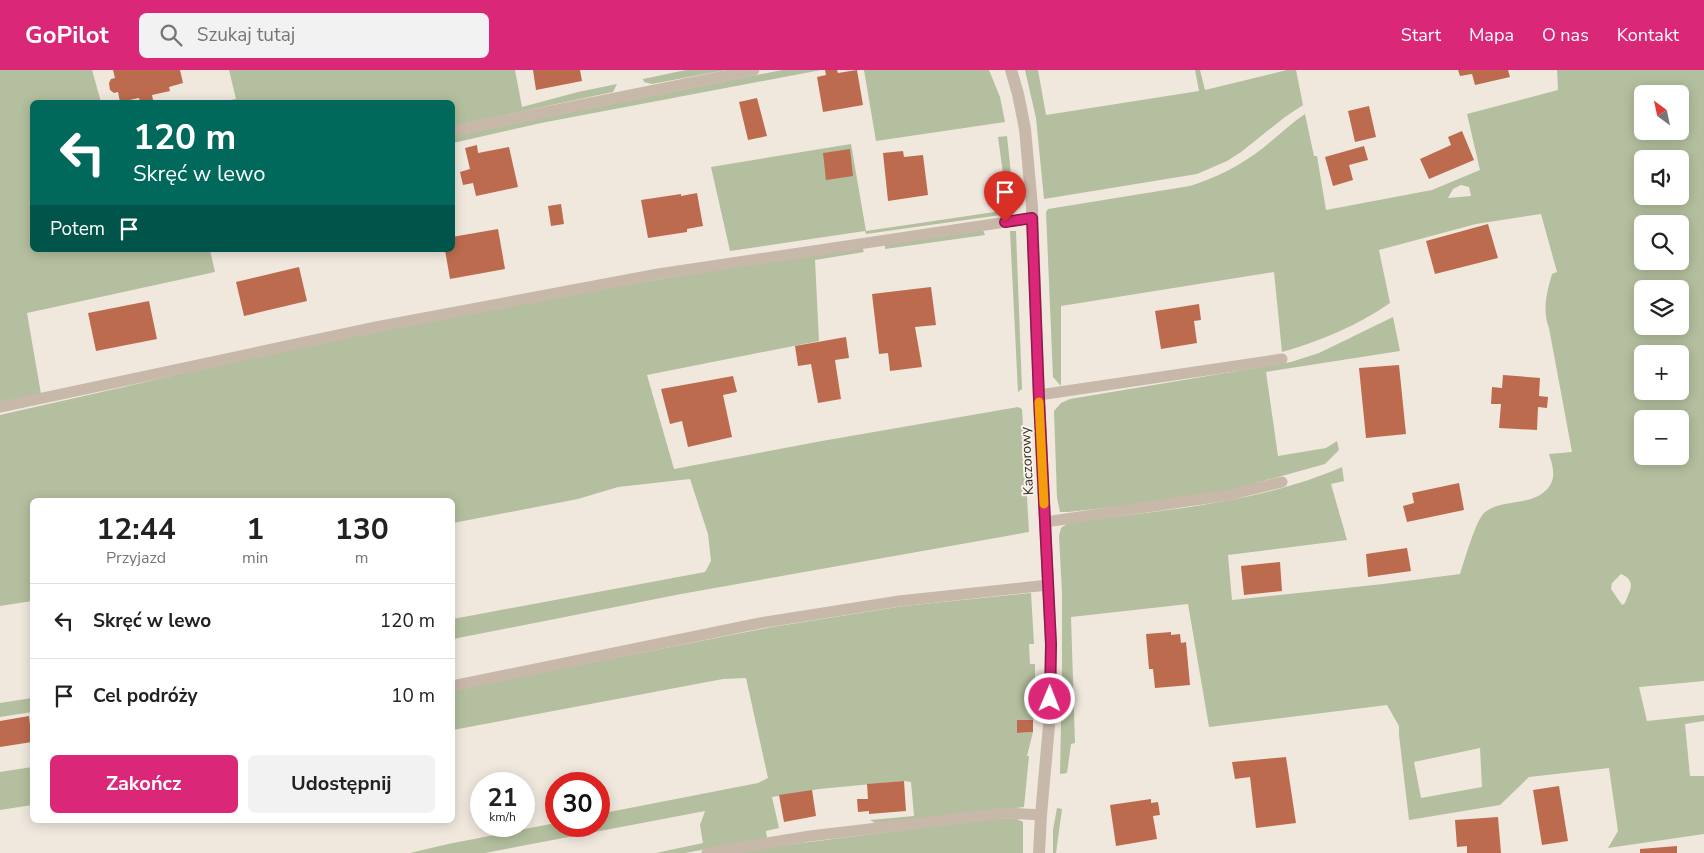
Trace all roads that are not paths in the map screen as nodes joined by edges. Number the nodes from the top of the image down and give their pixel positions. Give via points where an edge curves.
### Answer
1 (754, 70) edge
2 (1010, 70) edge
3 (455, 130) edge
4 (1032, 218) junction
5 (1282, 358) dead end
6 (1039, 395) junction
7 (0, 407) edge
8 (1282, 482) dead end
9 (1045, 522) junction
10 (1048, 585) junction
11 (455, 685) edge
12 (1041, 815) junction
13 (707, 853) edge
14 (1039, 853) edge

1 - 3 lane
2 - 4 street, Kaczorowy via 1025,129
4 - 6 street, Kaczorowy
4 - 7 lane via 658,274 376,327
5 - 6 lane
6 - 9 street, Kaczorowy
8 - 9 lane via 1229,495
9 - 10 street, Kaczorowy
10 - 11 lane via 899,601 787,619
10 - 12 street, Kaczorowy via 1050,714
12 - 13 lane via 1014,813 810,836
12 - 14 street, Kaczorowy

